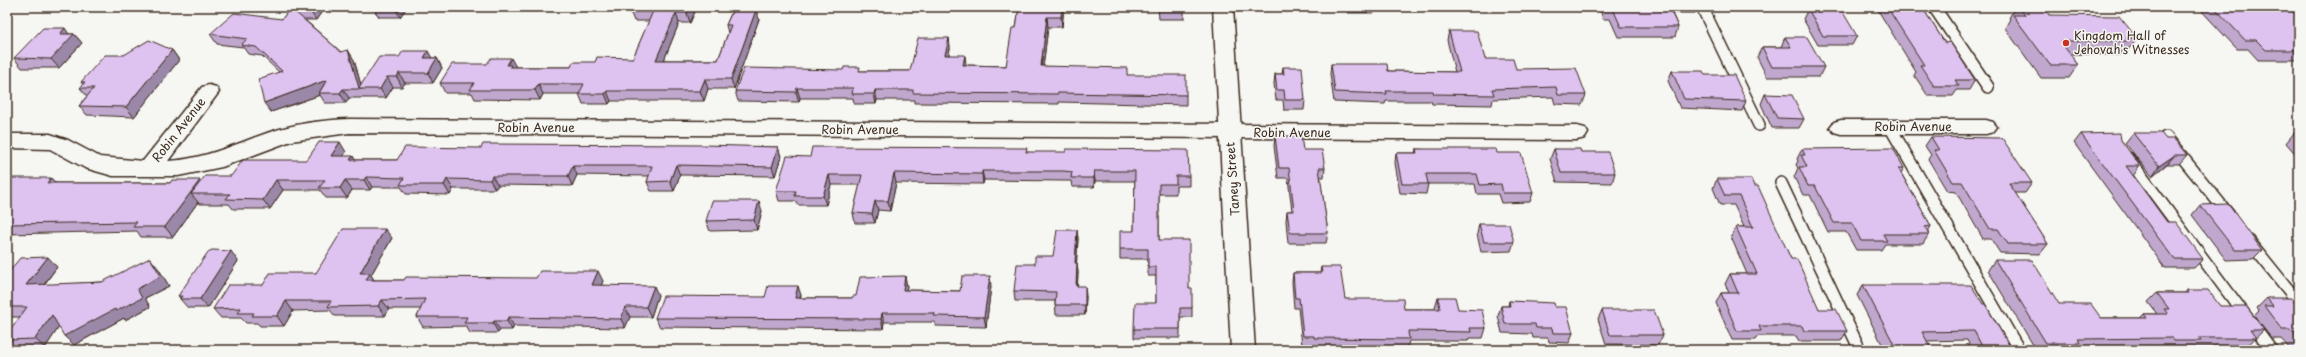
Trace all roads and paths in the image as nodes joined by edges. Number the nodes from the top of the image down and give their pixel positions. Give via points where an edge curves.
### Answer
1 (1223, 7) edge
2 (1702, 7) edge
3 (1934, 7) edge
4 (1988, 87) dead end
5 (209, 92) dead end
6 (1759, 125) dead end
7 (1840, 127) dead end
8 (1890, 127) junction
9 (1986, 127) dead end
10 (1230, 133) junction
11 (1576, 134) dead end
12 (2166, 137) edge
13 (7, 140) edge
14 (2119, 146) edge
15 (150, 168) junction
16 (1781, 183) dead end
17 (2299, 303) edge
18 (1243, 350) edge
19 (1860, 350) edge
20 (2019, 350) edge
21 (2271, 350) edge

1 - 10 street, Taney Street
2 - 6 lane
3 - 4 lane
5 - 15 street, Robin Avenue
7 - 8 street, Robin Avenue
8 - 9 street, Robin Avenue
8 - 20 lane
10 - 11 street, Robin Avenue
10 - 15 street, Robin Avenue via 349,126 300,132 272,139 232,157 206,164 180,168
10 - 18 street, Taney Street
12 - 17 lane
13 - 15 street, Robin Avenue via 55,143 94,163
14 - 21 lane
16 - 19 lane

